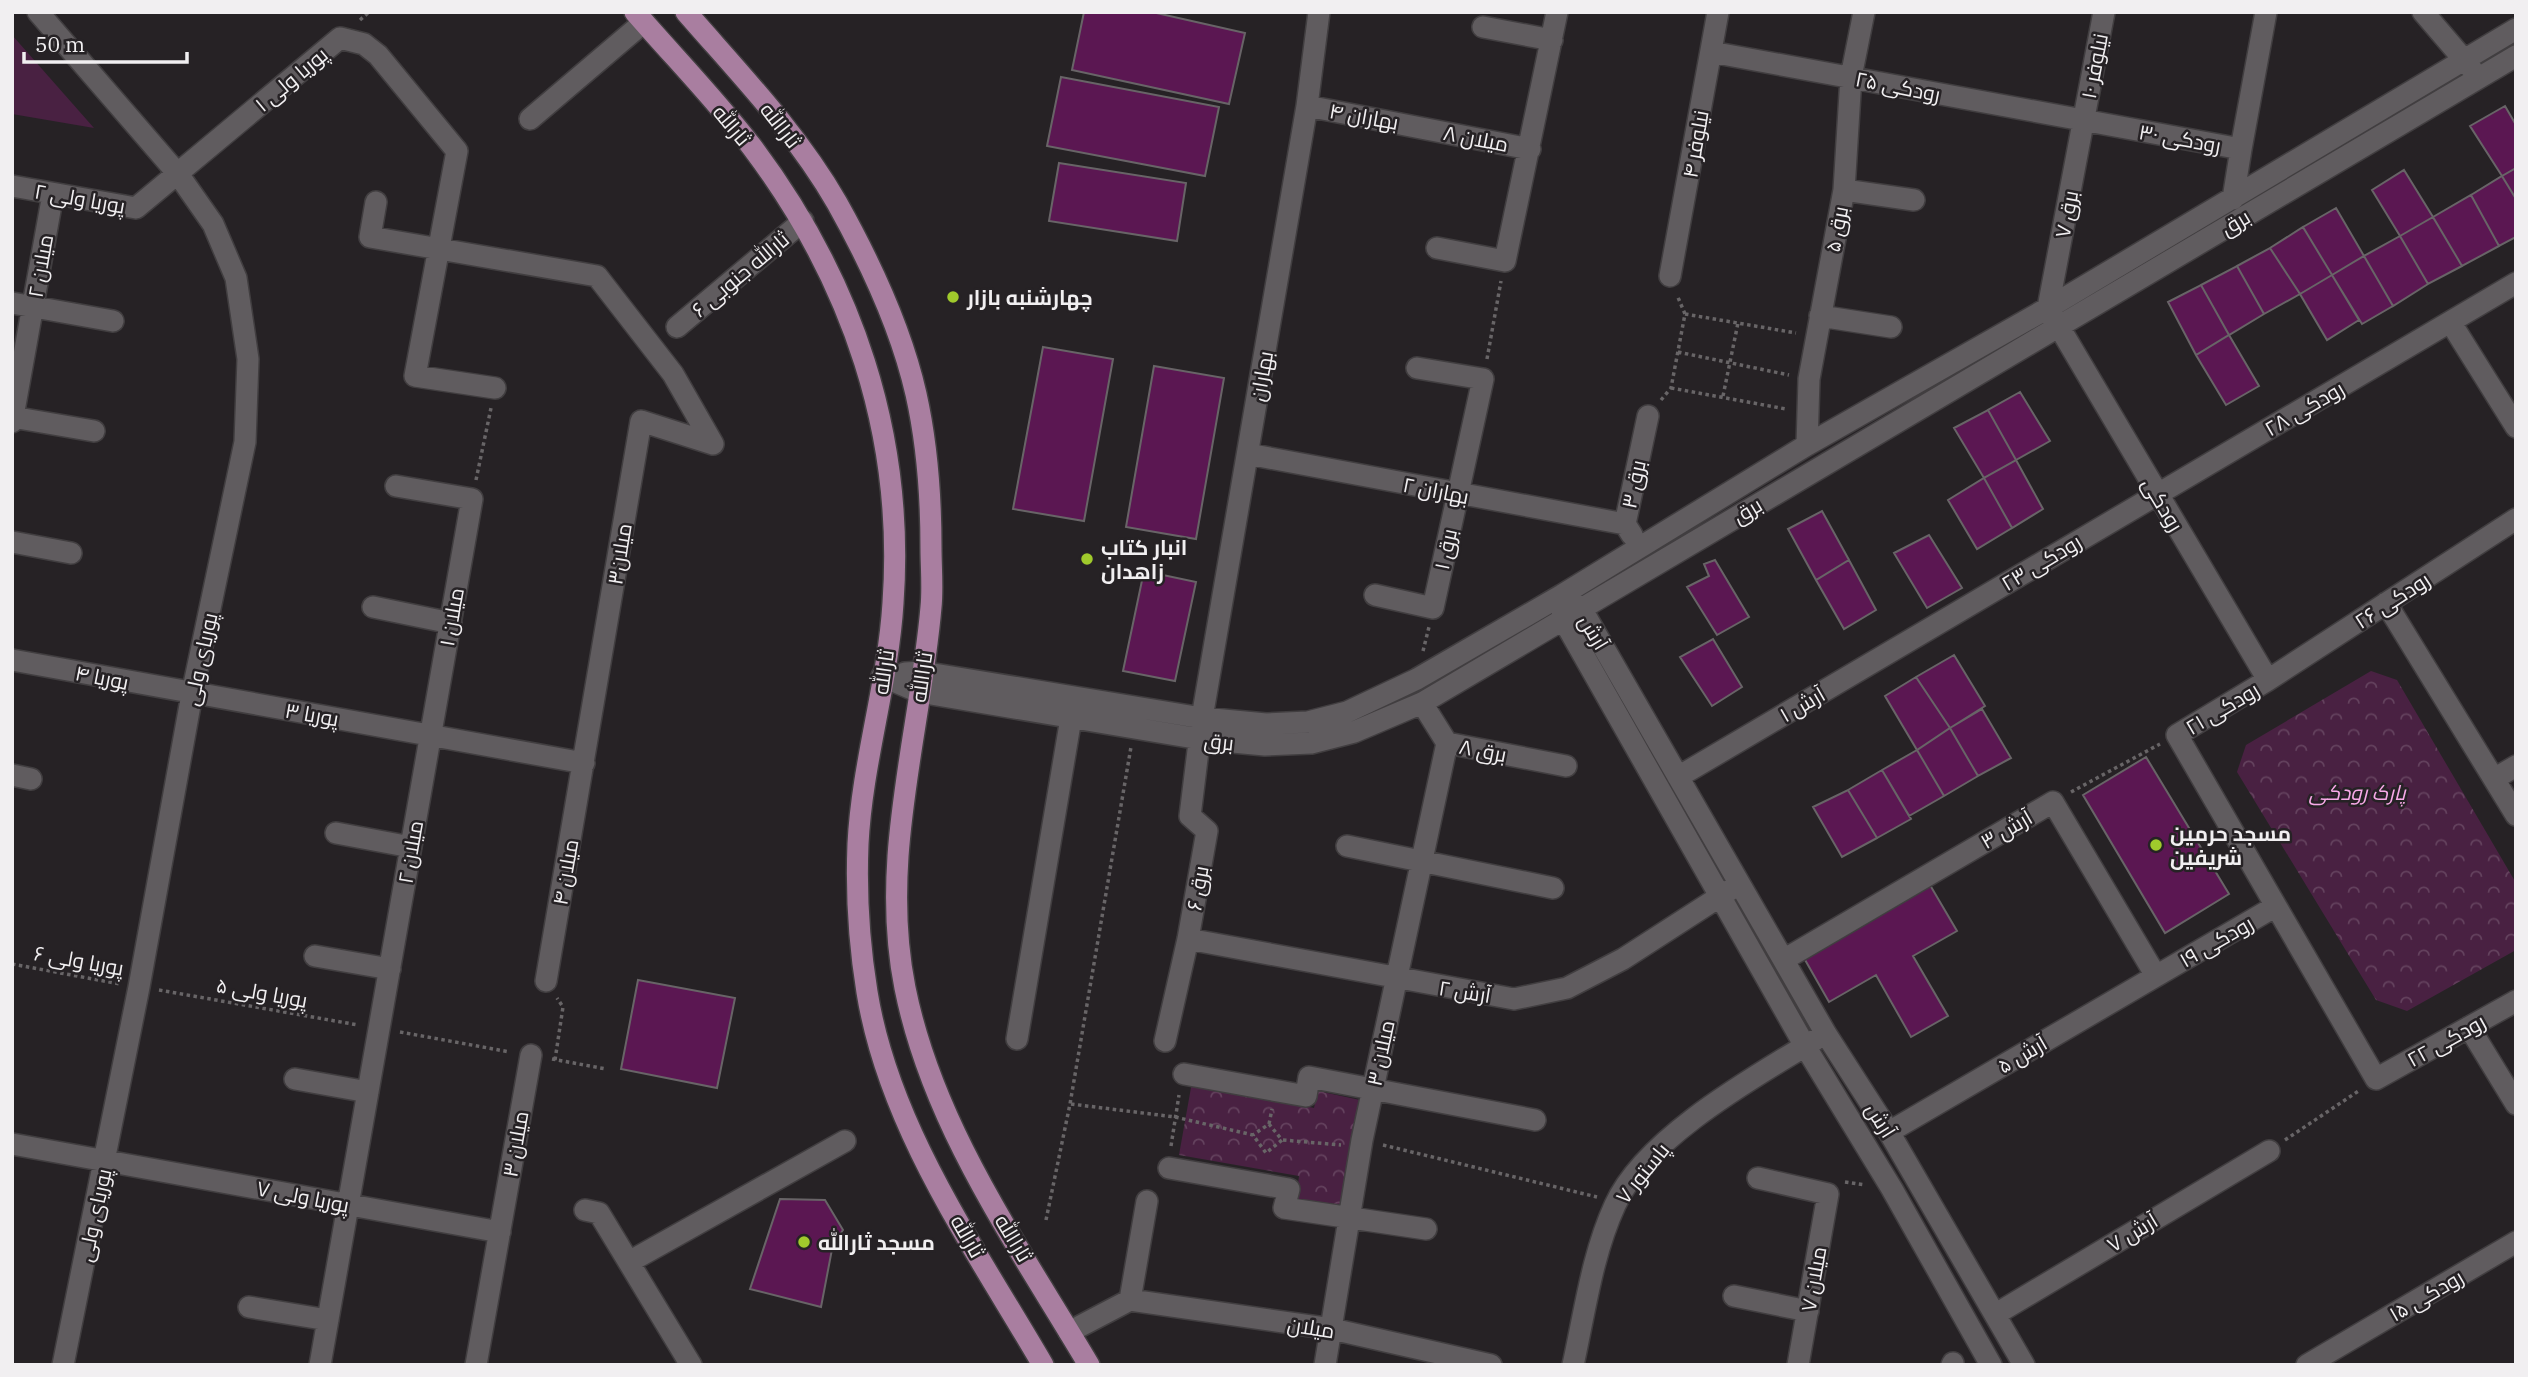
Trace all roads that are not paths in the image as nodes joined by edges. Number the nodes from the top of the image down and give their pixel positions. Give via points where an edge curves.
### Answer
1 (38, 12) edge
2 (686, 12) edge
3 (1320, 12) edge
4 (1557, 12) edge
5 (1718, 12) edge
6 (1864, 12) edge
7 (2104, 12) edge
8 (2423, 12) edge
9 (640, 17) edge
10 (2264, 22) edge
11 (1483, 27) dead end
12 (2516, 29) edge
13 (1552, 40) junction
14 (1711, 52) junction
15 (2516, 57) edge
16 (2465, 58) junction
17 (1851, 77) junction
18 (2478, 79) junction
19 (1307, 106) junction
20 (530, 120) dead end
21 (2084, 121) junction
22 (1422, 127) joint
23 (1530, 149) junction
24 (2241, 149) junction
25 (178, 174) junction
26 (12, 186) edge
27 (1844, 190) junction
28 (53, 194) junction
29 (2233, 199) junction
30 (1914, 200) dead end
31 (376, 202) dead end
32 (803, 221) junction
33 (1437, 248) dead end
34 (439, 250) junction
35 (1671, 276) road end
36 (2516, 283) edge
37 (22, 305) edge
38 (2054, 317) junction
39 (113, 321) dead end
40 (2451, 323) junction
41 (1818, 326) junction
42 (677, 327) dead end
43 (1891, 327) dead end
44 (1417, 368) dead end
45 (495, 388) road end
46 (1648, 416) road end
47 (13, 419) edge
48 (2516, 427) edge
49 (93, 431) dead end
50 (1807, 445) junction
51 (1248, 454) junction
52 (396, 486) dead end
53 (2156, 493) junction
54 (1457, 494) junction
55 (2516, 519) edge
56 (1625, 524) junction
57 (12, 542) edge
58 (1641, 548) junction
59 (71, 553) dead end
60 (1374, 595) dead end
61 (1562, 595) junction
62 (2386, 603) junction
63 (373, 607) dead end
64 (1572, 614) junction
65 (450, 623) junction
66 (1926, 631) joint
67 (12, 660) edge
68 (882, 676) junction
69 (2268, 680) junction
70 (920, 682) junction
71 (192, 694) junction
72 (1422, 703) junction
73 (1071, 718) junction
74 (1201, 728) junction
75 (431, 735) junction
76 (1447, 743) junction
77 (584, 762) junction
78 (1566, 766) dead end
79 (2516, 766) edge
80 (1678, 778) junction
81 (2494, 779) junction
82 (2516, 815) edge
83 (336, 833) dead end
84 (1347, 846) dead end
85 (411, 847) junction
86 (1424, 862) junction
87 (1739, 884) junction
88 (1553, 888) dead end
89 (1720, 896) junction
90 (2276, 906) junction
91 (1188, 939) junction
92 (315, 956) dead end
93 (1785, 959) junction
94 (390, 969) junction
95 (2156, 976) junction
96 (1396, 979) junction
97 (546, 981) road end
98 (2516, 1001) edge
99 (2469, 1027) junction
100 (1826, 1034) junction
101 (1017, 1039) dead end
102 (1165, 1041) dead end
103 (1805, 1046) junction
104 (531, 1055) road end
105 (1184, 1074) road end
106 (295, 1079) dead end
107 (1372, 1087) junction
108 (368, 1092) junction
109 (2516, 1104) edge
110 (1535, 1120) dead end
111 (1888, 1132) junction
112 (845, 1141) dead end
113 (12, 1144) edge
114 (2269, 1151) road end
115 (106, 1159) junction
116 (1168, 1168) road end
117 (1758, 1178) dead end
118 (1147, 1201) dead end
119 (348, 1205) junction
120 (585, 1210) dead end
121 (1349, 1218) junction
122 (1426, 1229) dead end
123 (500, 1232) junction
124 (2516, 1242) edge
125 (629, 1262) junction
126 (1734, 1296) dead end
127 (1130, 1300) junction
128 (250, 1307) dead end
129 (1808, 1311) junction
130 (1996, 1314) junction
131 (328, 1320) junction
132 (1332, 1329) junction
133 (1069, 1332) junction
134 (63, 1365) edge
135 (320, 1365) edge
136 (476, 1365) edge
137 (691, 1365) edge
138 (1043, 1365) edge
139 (1089, 1365) edge
140 (1325, 1365) edge
141 (1491, 1365) edge
142 (1573, 1365) edge
143 (1798, 1365) edge
144 (1991, 1365) edge
145 (2024, 1365) edge
146 (2307, 1365) edge

1 - 25 street, پوریای ولی
2 - 70 main road, ثاراالله via 781,122 836,201 883,295 916,394 931,509 932,605
3 - 19 street, بهاران
4 - 13 street
5 - 14 street, نیلوفر ۴
6 - 17 street, برق ۵
7 - 21 street, نیلوفر ۱۰
8 - 16 street
9 - 20 street
9 - 32 main road, ثارالله via 751,145
10 - 24 street, رودکی ۳۰
11 - 13 street
12 - 16 street, برق
13 - 23 street
14 - 17 street, رودکی ۲۵
14 - 35 street, نیلوفر ۴
15 - 18 street, برق
16 - 18 street
16 - 29 street, برق
17 - 21 street, رودکی ۲۵
17 - 27 street, برق ۵
18 - 38 street, برق
19 - 22 street, بهاران ۴
19 - 51 street, بهاران
21 - 24 street, رودکی ۳۰
21 - 38 street, برق ۷
22 - 23 street, میلان ۸
23 - 33 street via 1505,261
24 - 29 street
25 - 28 street, پوریا ولی ۲ via 135,208
25 - 34 street, پوریا ولی ۱ via 340,38 364,44 457,151
25 - 71 street, پوریای ولی via 213,224 236,278 248,359 246,442
26 - 28 street, پوریا ولی ۲
27 - 30 street
27 - 41 street, برق ۵
28 - 37 street, میلان ۲
29 - 38 street, برق
31 - 34 street via 370,237
32 - 42 street, ثارالله جنوبی ۶
32 - 68 main road, ثارالله via 848,309 878,402 893,512 893,603
34 - 45 street via 415,376
34 - 77 street, میلان۳ via 597,276 673,374 713,444 641,421
36 - 40 street, رودکی ۲۸
37 - 39 street
37 - 47 street, میلان ۲
38 - 50 street, برق
38 - 53 street, رودکی
38 - 64 street, برق
40 - 48 street
40 - 53 street, رودکی ۲۸
41 - 43 street
41 - 50 street, برق ۵
44 - 54 street, برق ۱ via 1483,379
46 - 56 street, برق ۳
47 - 49 street
50 - 58 street, برق
51 - 54 street, بهاران ۲
51 - 74 street, بهاران
52 - 65 street, میلان ۱ via 472,499
53 - 66 street, رودکی ۲۳
53 - 69 street, رودکی
54 - 56 street, بهاران ۲
54 - 60 street, برق ۱ via 1433,608
55 - 62 street, رودکی ۲۶
56 - 58 street, برق ۳
57 - 59 street
58 - 61 street, برق
61 - 64 street, آرش
61 - 74 street, برق via 1417,679 1347,712 1308,722
62 - 69 street, رودکی ۲۶
62 - 81 street
63 - 65 street
64 - 72 street, برق
64 - 80 street, آرش
64 - 89 street, آرش
65 - 75 street, میلان ۱
66 - 80 street, آرش ۱
67 - 71 street, پوریا ۴
68 - 70 street
68 - 138 main road, ثارالله via 858,842 858,921 868,996 895,1092 934,1177
69 - 90 street, رودکی ۲۱ via 2177,735
70 - 73 street, برق
70 - 74 street, برق
70 - 133 main road, ثاراالله via 897,845 897,919 905,988 930,1079 968,1159
71 - 75 street, پوریا ۳
71 - 115 street, پوریای ولی
72 - 74 street, برق via 1354,732 1311,743 1265,745
72 - 76 street, برق ۸
73 - 74 street, برق via 1135,728
73 - 101 street
74 - 91 street, برق ۶ via 1190,816 1207,831
75 - 77 street, پوریا ۳
75 - 85 street, میلان ۲
76 - 78 street, برق ۸
76 - 86 street, میلان ۳
77 - 97 street, میلان ۴
79 - 81 street
80 - 87 street, آرش
81 - 82 street
83 - 85 street
84 - 86 street
85 - 94 street, میلان ۲
86 - 88 street
86 - 96 street, میلان ۳
87 - 89 street, آرش ۲
87 - 93 street, آرش
89 - 96 street, آرش ۲ via 1623,959 1567,988 1514,999
89 - 103 street, آرش
90 - 95 street, رودکی ۱۹
90 - 99 street, رودکی ۲۲ via 2376,1079
91 - 96 street, آرش ۲
91 - 102 street, برق ۶
92 - 94 street
93 - 95 street, آرش ۳ via 2053,802
93 - 100 street, آرش
94 - 108 street
95 - 111 street, آرش ۵
96 - 107 street, میلان ۳
98 - 99 street, رودکی ۲۲
99 - 109 street
100 - 103 street, پاستور ۷
100 - 111 street, آرش
103 - 142 street, پاستور ۷ via 1662,1144 1616,1202 1598,1246
103 - 144 street, آرش
104 - 123 street, میلان ۳
105 - 107 street via 1306,1096 1309,1077
106 - 108 street
107 - 110 street
107 - 121 street, میلان ۳
108 - 119 street
111 - 130 street, آرش
112 - 125 street
113 - 115 street, پوریا ولی ۷
114 - 130 street, آرش ۷
115 - 119 street, پوریا ولی ۷
115 - 134 street, پوریای ولی
116 - 121 street via 1289,1189 1284,1208
117 - 129 street, میلان ۷ via 1828,1194
118 - 127 street
119 - 123 street, پوریا ولی ۷
119 - 131 street
120 - 125 street via 599,1213
121 - 122 street
121 - 132 street, میلان ۳
123 - 136 street
124 - 146 street, رودکی ۱۵
125 - 137 street
126 - 129 street
127 - 132 street, میلان
127 - 133 street
128 - 131 street
129 - 143 street, میلان ۷
130 - 145 street, آرش
131 - 135 street
132 - 140 street, میلان ۳
132 - 141 street, میلان
133 - 139 main road, ثاراالله

